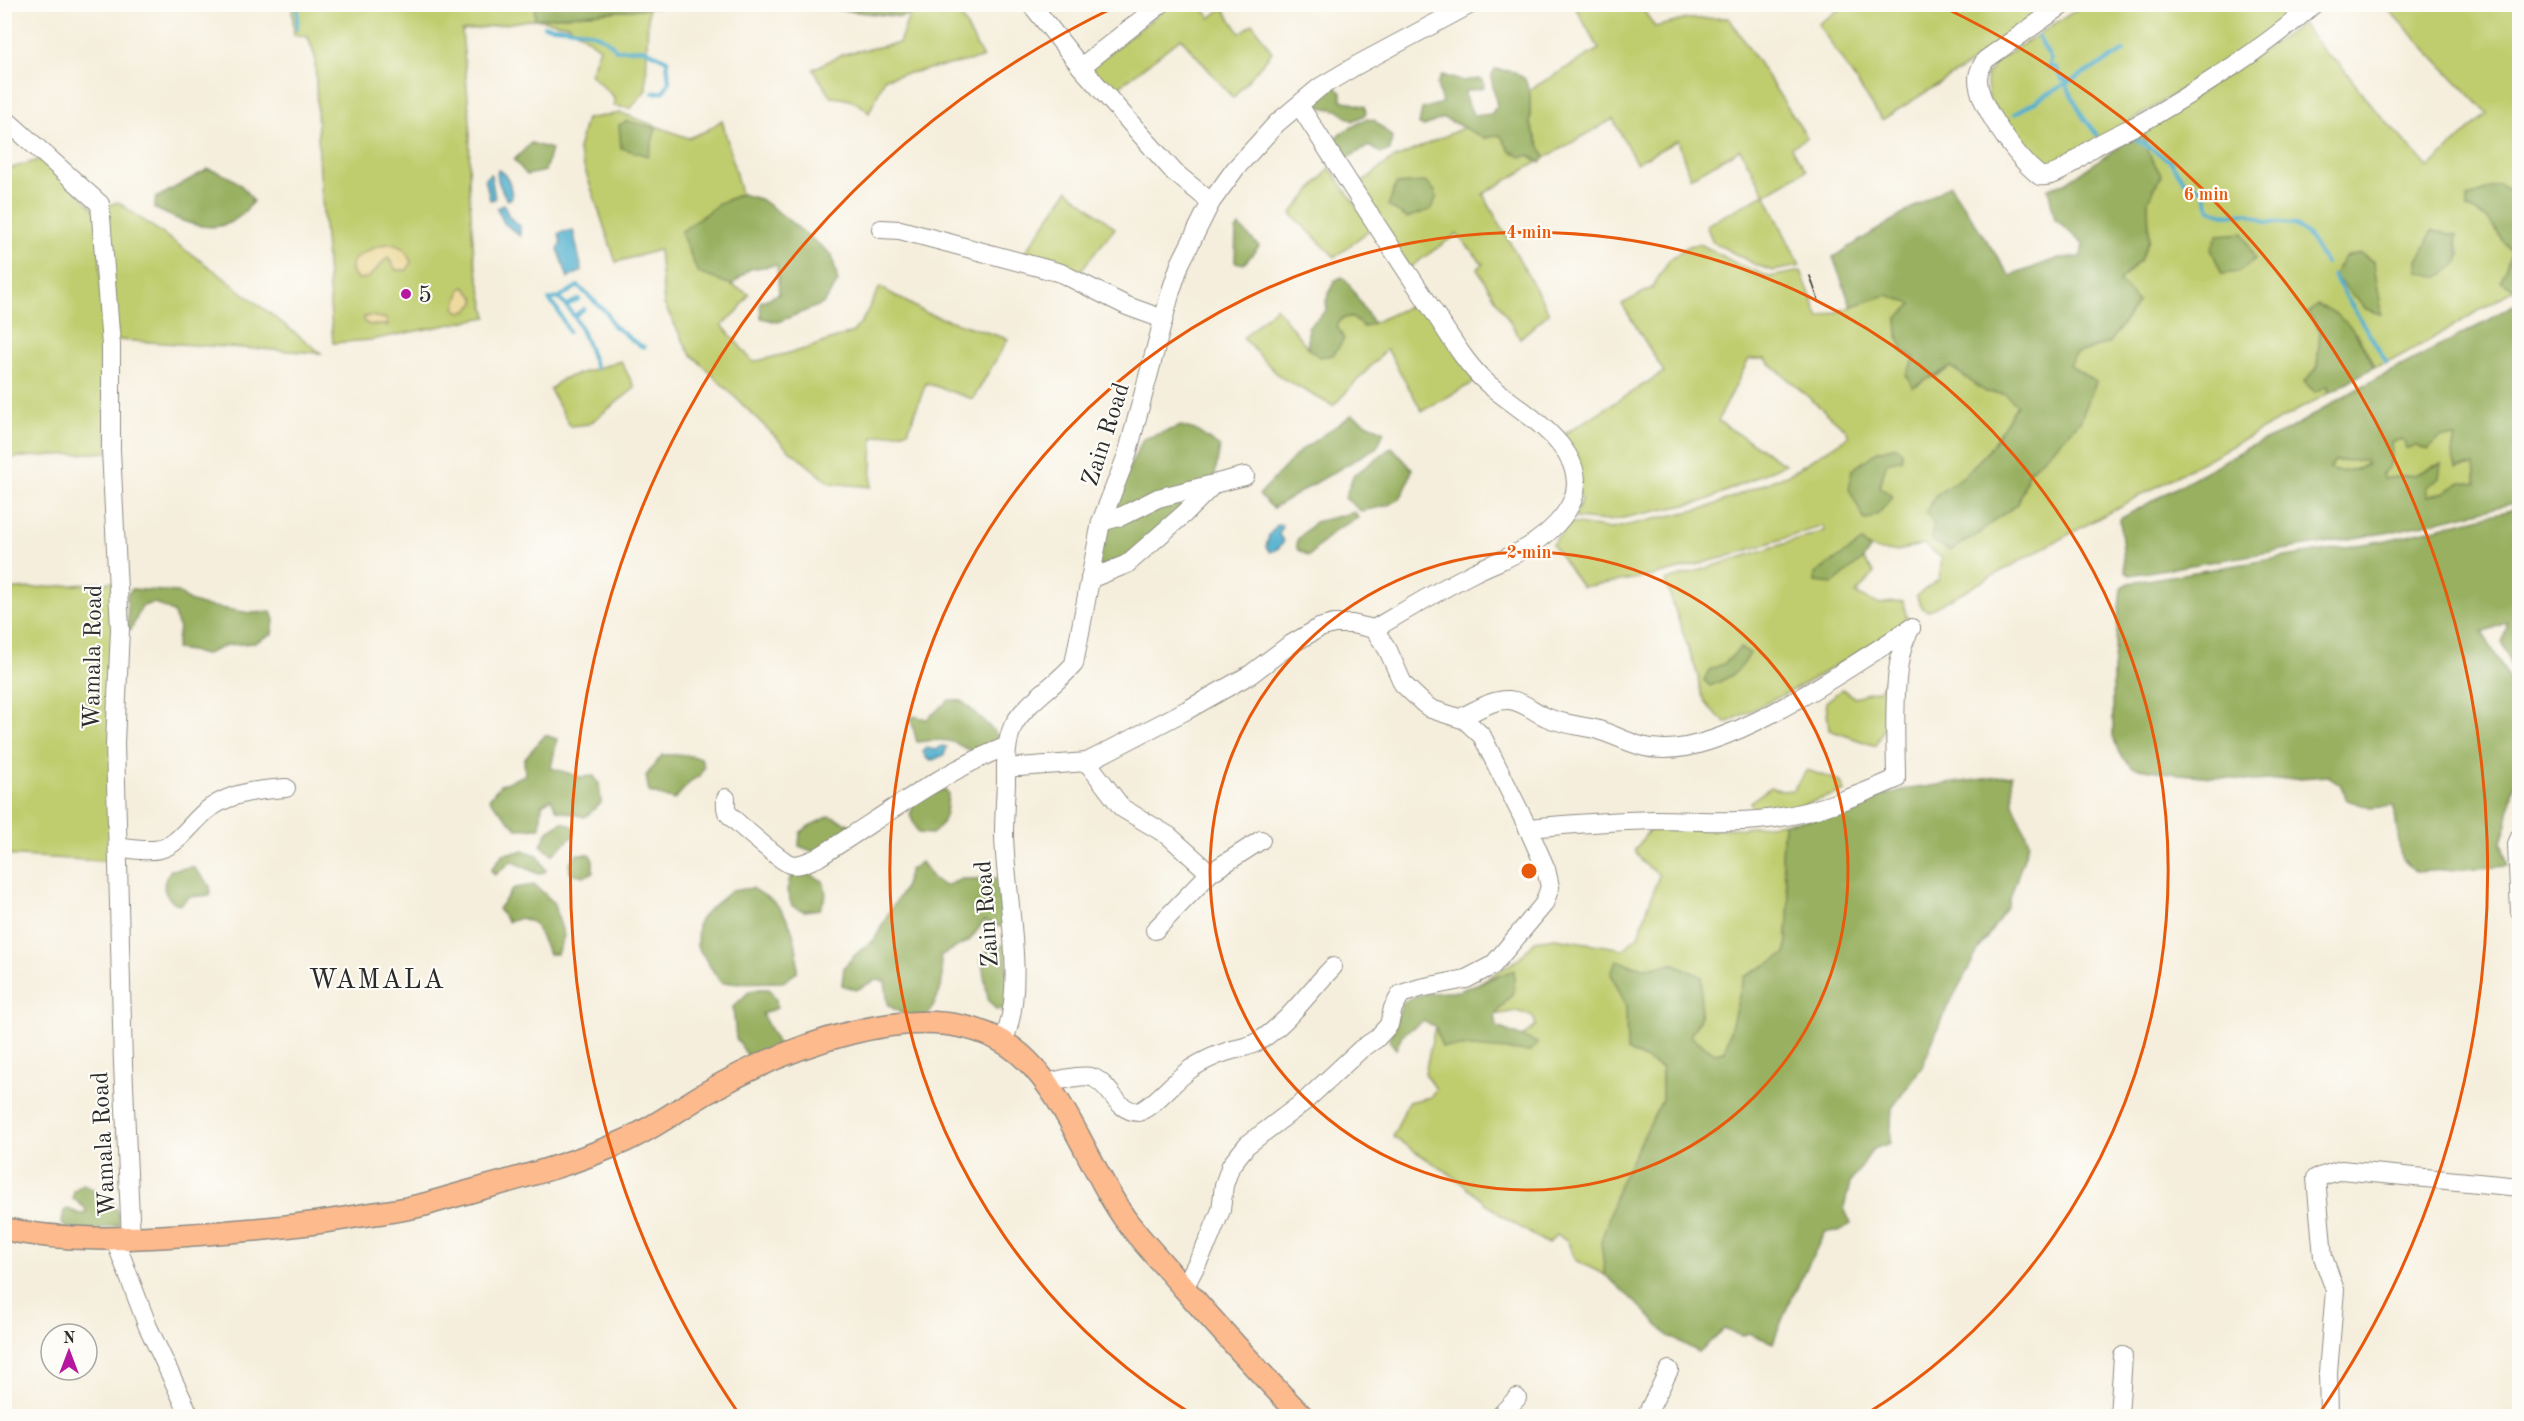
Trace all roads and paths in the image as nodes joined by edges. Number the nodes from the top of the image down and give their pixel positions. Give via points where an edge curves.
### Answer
1 (1031, 4) edge
2 (1161, 4) edge
3 (1471, 4) edge
4 (2064, 4) edge
5 (2313, 4) edge
6 (1081, 67) junction
7 (1299, 105) junction
8 (4, 118) edge
9 (1211, 202) junction
10 (881, 229) dead end
11 (1163, 320) junction
12 (1245, 476) dead end
13 (1213, 485) junction
14 (1101, 522) junction
15 (1090, 579) junction
16 (1374, 629) junction
17 (1465, 720) junction
18 (1007, 746) junction
19 (1087, 762) junction
20 (1006, 768) junction
21 (286, 788) dead end
22 (726, 798) dead end
23 (1528, 828) junction
24 (2520, 837) edge
25 (1261, 840) dead end
26 (118, 847) junction
27 (1210, 873) junction
28 (2520, 912) edge
29 (1155, 930) dead end
30 (1334, 967) dead end
31 (1004, 1042) junction
32 (1046, 1083) junction
33 (2520, 1186) edge
34 (4, 1229) edge
35 (123, 1239) junction
36 (1184, 1288) junction
37 (2123, 1356) dead end
38 (1669, 1370) dead end
39 (1518, 1398) dead end
40 (190, 1416) edge
41 (1300, 1416) edge
42 (1500, 1416) edge
43 (1646, 1416) edge
44 (2120, 1416) edge
45 (2329, 1416) edge

1 - 6 street
2 - 6 street
3 - 7 street, Zain Road via 1357,65
4 - 5 street via 1985,60 1977,79 2006,140 2040,176 2046,177 2211,81
6 - 9 street via 1182,180
7 - 9 street, Zain Road via 1242,161
7 - 16 street via 1449,335 1486,382 1558,441 1575,478 1573,499 1562,518 1533,544
8 - 26 street, Wamala Road via 100,204 111,345 111,461 120,629 115,743
9 - 11 street, Zain Road via 1180,264
10 - 11 street via 900,230 1061,273
11 - 14 street, Zain Road via 1127,455
12 - 13 street
13 - 14 street via 1158,498
13 - 15 street via 1127,564
14 - 15 street, Zain Road
15 - 18 street, Zain Road via 1074,664 1014,724
16 - 17 street via 1403,684 1431,709
16 - 19 street via 1352,624 1319,628 1251,674
17 - 23 street via 1482,736
17 - 23 street via 1493,703 1509,700 1546,717 1610,734 1642,748 1694,746 1719,739 1790,702 1911,628 1899,663 1896,779 1852,798 1775,818 1600,822
18 - 20 street, Zain Road
18 - 22 street via 981,756 817,858 795,865 777,858 733,820 725,807
19 - 20 street
19 - 27 street via 1122,808 1169,836
20 - 31 street, Zain Road via 1004,834 1015,994
21 - 26 street via 232,796 210,807 176,841 160,849
23 - 36 street via 1550,887 1544,904 1493,965 1466,979 1401,994 1389,1024 1376,1039 1247,1145 1231,1165 1221,1209
24 - 28 street
25 - 27 street
26 - 35 street, Wamala Road
27 - 29 street
30 - 32 street via 1294,1011 1259,1041 1200,1063 1139,1112 1122,1107 1093,1077
31 - 32 main road via 1020,1053
31 - 35 main road via 978,1030 927,1023 885,1026 844,1035 731,1079 620,1143 426,1204 297,1227
32 - 36 main road via 1111,1199
33 - 45 street via 2341,1170 2316,1178 2323,1257 2335,1290 2328,1372
34 - 35 main road via 47,1236
35 - 40 street, Wamala Road via 148,1327
36 - 41 main road
37 - 44 street
38 - 43 street
39 - 42 street

